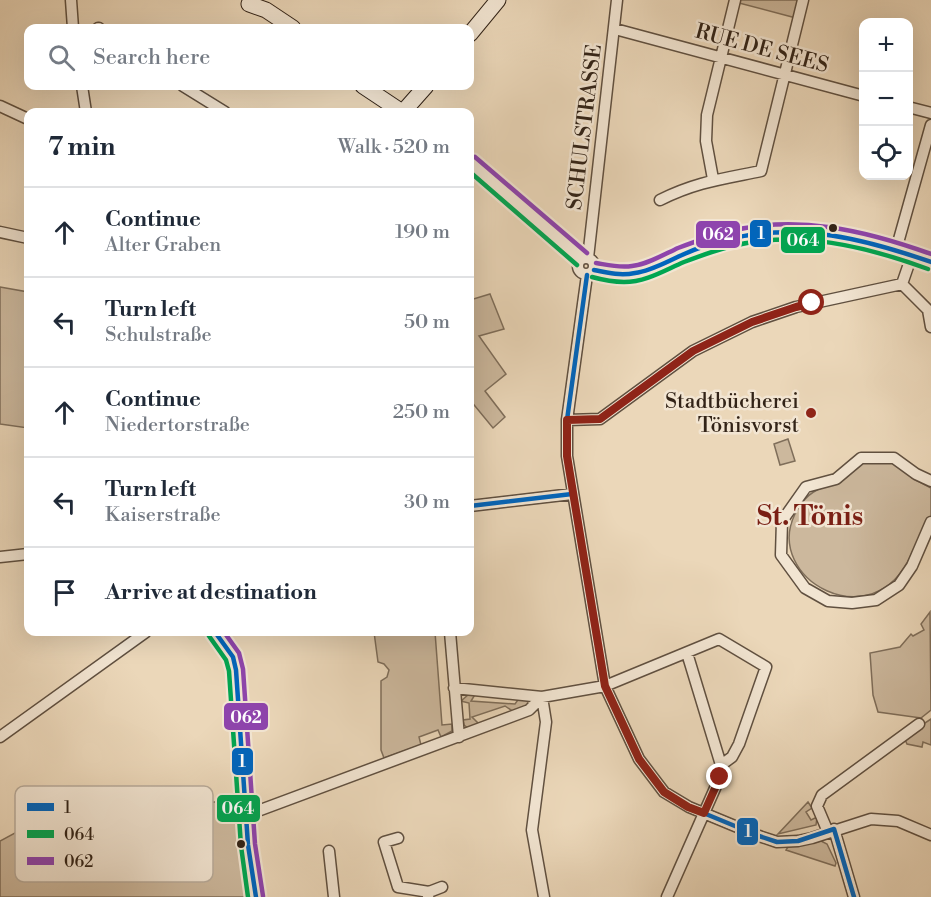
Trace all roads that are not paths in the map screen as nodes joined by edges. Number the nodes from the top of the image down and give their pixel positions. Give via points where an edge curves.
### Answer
1 (71, 0) edge
2 (498, 0) edge
3 (617, 0) edge
4 (735, 0) edge
5 (803, 0) edge
6 (245, 2) edge
7 (73, 24) edge
8 (273, 24) edge
9 (287, 24) edge
10 (474, 29) edge
11 (615, 29) junction
12 (720, 57) junction
13 (784, 75) junction
14 (83, 90) edge
15 (189, 90) edge
16 (369, 90) edge
17 (422, 90) edge
18 (859, 95) edge
19 (0, 106) edge
20 (85, 108) edge
21 (219, 108) edge
22 (397, 108) edge
23 (407, 108) edge
24 (913, 108) edge
25 (931, 113) edge
26 (24, 117) edge
27 (931, 125) edge
28 (474, 166) edge
29 (713, 179) junction
30 (660, 200) dead end
31 (0, 232) edge
32 (24, 237) edge
33 (896, 250) junction
34 (912, 255) junction
35 (585, 259) junction
36 (931, 262) edge
37 (590, 272) junction
38 (902, 284) junction
39 (931, 327) edge
40 (567, 420) junction
41 (931, 480) edge
42 (573, 494) junction
43 (474, 506) edge
44 (931, 522) edge
45 (24, 554) edge
46 (0, 557) edge
47 (140, 636) edge
48 (218, 636) edge
49 (450, 636) edge
50 (687, 653) junction
51 (605, 686) junction
52 (454, 688) junction
53 (542, 697) junction
54 (919, 724) dead end
55 (0, 737) edge
56 (459, 737) junction
57 (721, 765) junction
58 (704, 813) junction
59 (247, 815) junction
60 (831, 831) junction
61 (931, 835) edge
62 (398, 838) dead end
63 (329, 852) dead end
64 (442, 887) dead end
65 (399, 892) edge
66 (428, 895) edge
67 (256, 897) edge
68 (334, 897) edge
69 (544, 897) edge
70 (667, 897) edge
71 (854, 897) edge

1 - 7 street
2 - 10 street
3 - 11 street, SCHULSTRASSE
4 - 12 street
5 - 13 street
6 - 8 street
6 - 9 street
11 - 12 street, RUE DE SEES
11 - 35 street, SCHULSTRASSE
12 - 13 street, RUE DE SEES
12 - 29 street via 707,115 706,141
13 - 18 street, RUE DE SEES
13 - 29 street via 761,171
14 - 20 street
15 - 21 street
16 - 22 street
17 - 23 street
19 - 26 street
24 - 25 street
27 - 33 street
28 - 35 street
29 - 30 street
31 - 32 street
33 - 34 street
33 - 37 street via 806,231 766,232 693,250 646,272
34 - 36 street
34 - 38 street
35 - 37 street via 579,263 579,269 582,273
37 - 40 street
38 - 39 street via 928,310
38 - 40 street via 796,307 752,322 693,351 600,419
40 - 42 street
41 - 44 street via 915,474 894,458 861,458 836,479 806,487 782,521 781,555 805,588 828,601 876,600 899,585
42 - 43 street
42 - 51 street
45 - 46 street
47 - 55 street
48 - 59 street via 233,657 236,670
49 - 52 street
50 - 51 street
50 - 57 street
50 - 57 street via 719,639 766,667 739,744 732,757
51 - 53 street
51 - 58 street via 639,759 664,792
52 - 53 street
52 - 56 street
53 - 56 street via 529,711
53 - 69 street via 546,722 532,830
54 - 60 street via 822,795 817,806
56 - 59 street
57 - 58 street via 720,777
58 - 60 street via 777,842 798,841
58 - 70 street
59 - 67 street
60 - 61 street via 871,819 885,819
60 - 71 street
62 - 65 street via 384,842
63 - 68 street
64 - 66 street
65 - 66 street

